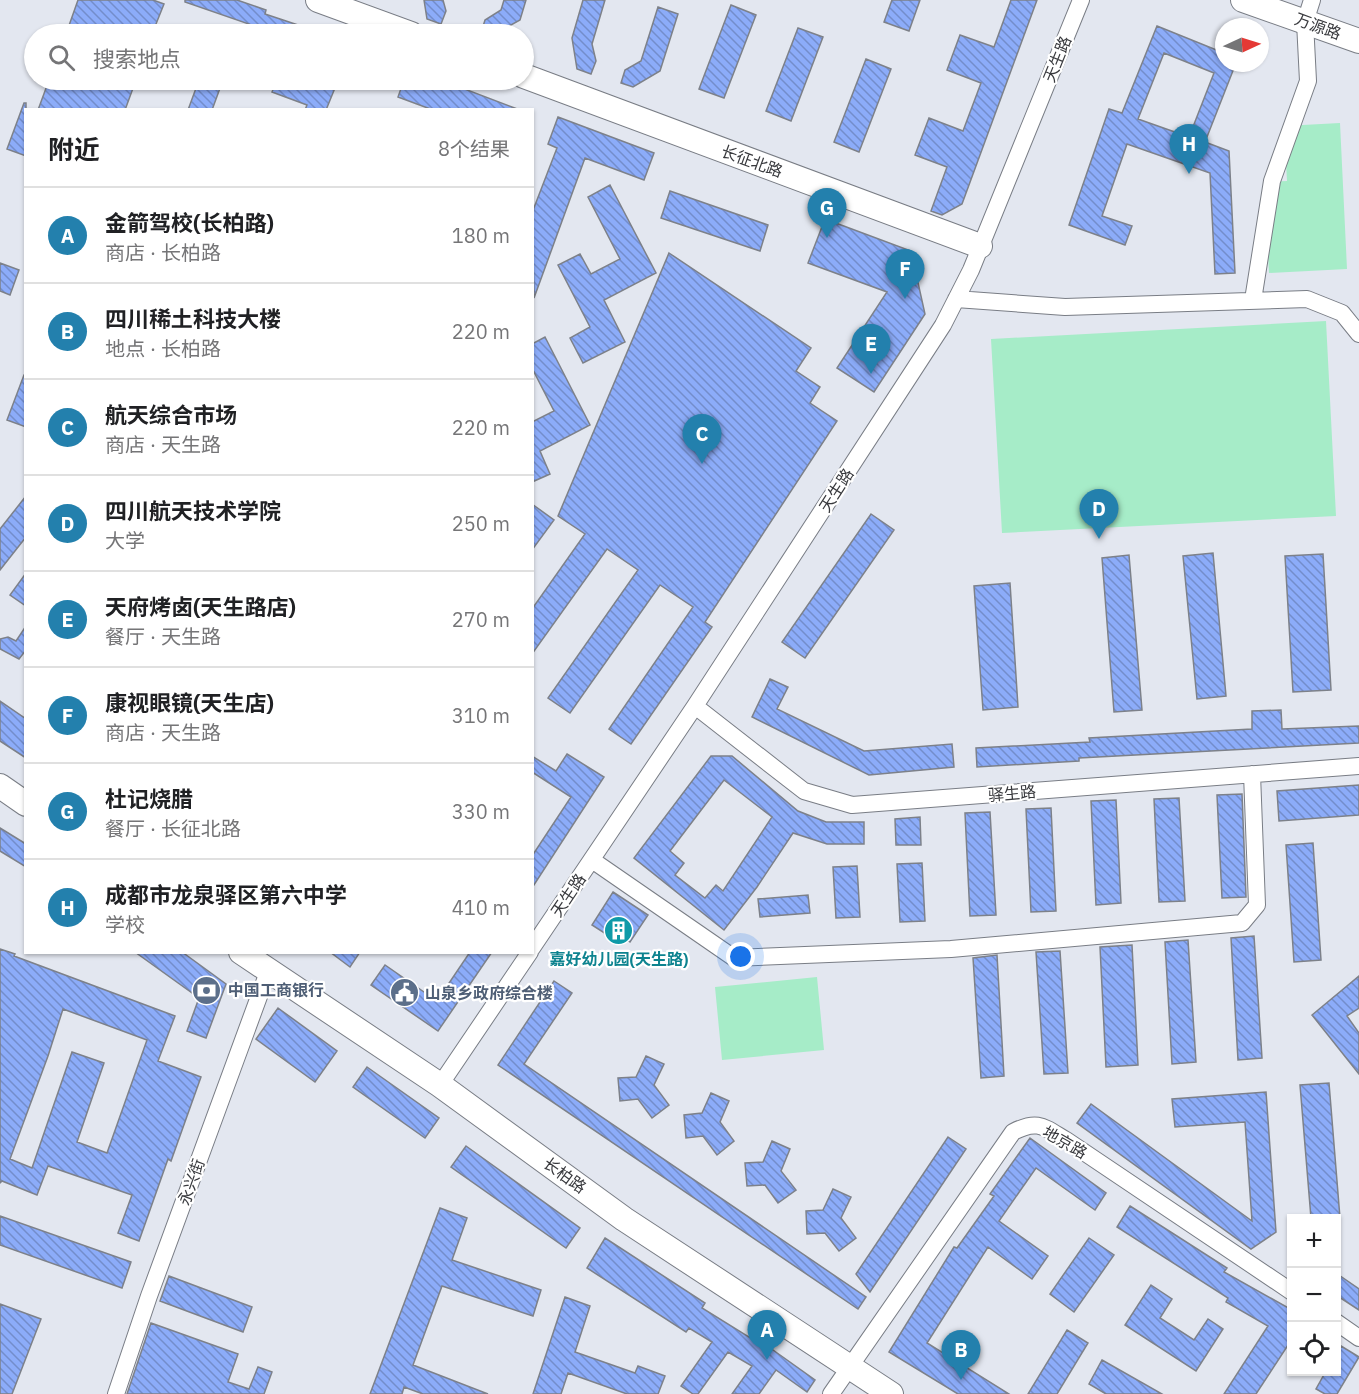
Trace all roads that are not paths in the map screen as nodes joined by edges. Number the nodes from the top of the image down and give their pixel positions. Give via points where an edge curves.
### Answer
1 (318, 0) edge
2 (1081, 0) edge
3 (1242, 0) edge
4 (1309, 11) edge
5 (384, 24) edge
6 (1359, 41) edge
7 (534, 80) edge
8 (980, 246) junction
9 (956, 299) junction
10 (1253, 300) junction
11 (1359, 334) edge
12 (695, 706) junction
13 (1359, 766) edge
14 (1252, 774) junction
15 (0, 786) edge
16 (24, 803) edge
17 (592, 860) junction
18 (534, 945) edge
19 (244, 954) edge
20 (529, 954) edge
21 (268, 972) junction
22 (440, 1085) junction
23 (1287, 1289) edge
24 (1341, 1325) edge
25 (1359, 1338) edge
26 (850, 1367) junction
27 (116, 1394) edge
28 (831, 1394) edge
29 (891, 1394) edge

1 - 5 street
2 - 8 street, 天生路
3 - 4 street, 万源路
4 - 6 street, 万源路
4 - 10 street via 1308,81 1272,181
7 - 8 street, 长征北路
8 - 9 street, 天生路
9 - 10 street via 1065,307
9 - 12 street, 天生路 via 943,325
10 - 11 street via 1307,299 1342,312
12 - 14 street, 驿生路 via 804,791 852,805
12 - 17 street, 天生路
13 - 14 street, 驿生路
14 - 17 street via 1257,905 1242,923 951,949 734,958
15 - 16 street
17 - 18 street, 天生路
19 - 21 street, 长柏路
20 - 22 street
21 - 22 street, 长柏路
21 - 27 street, 永兴街
22 - 26 street, 长柏路 via 624,1219
23 - 26 street, 地京路 via 1066,1140 1042,1126 1027,1125 1013,1132
24 - 25 street
26 - 28 street, 地京路
26 - 29 street, 长柏路

